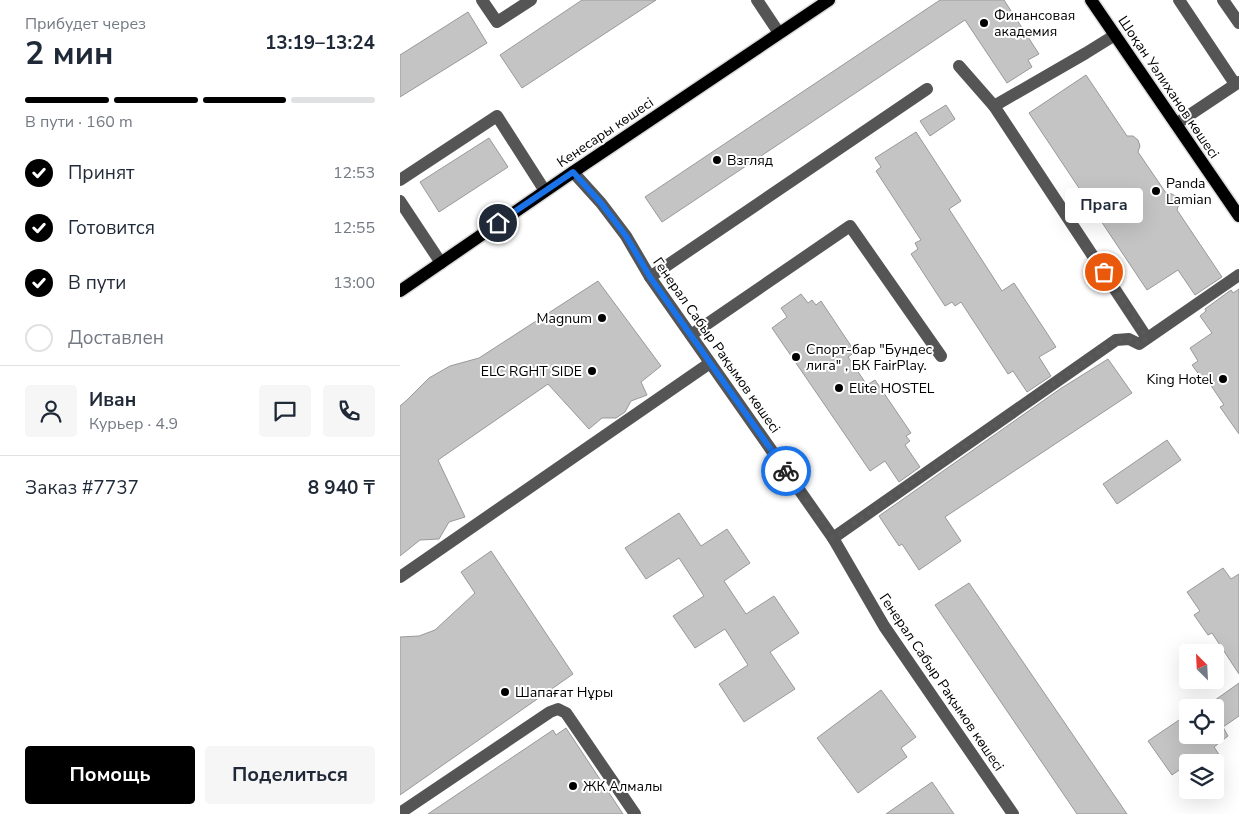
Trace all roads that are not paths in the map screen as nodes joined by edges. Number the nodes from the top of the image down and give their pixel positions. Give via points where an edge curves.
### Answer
1 (482, 0) edge
2 (531, 0) edge
3 (757, 0) edge
4 (829, 0) edge
5 (1091, 0) edge
6 (1179, 0) edge
7 (1223, 0) edge
8 (1239, 23) edge
9 (779, 33) junction
10 (1115, 35) junction
11 (960, 66) dead end
12 (1237, 83) edge
13 (927, 89) dead end
14 (994, 106) junction
15 (1176, 124) junction
16 (573, 172) junction
17 (400, 180) edge
18 (545, 191) junction
19 (400, 201) edge
20 (1239, 216) edge
21 (441, 263) junction
22 (1239, 275) edge
23 (650, 277) junction
24 (400, 291) edge
25 (691, 335) junction
26 (1147, 338) junction
27 (941, 356) dead end
28 (710, 363) junction
29 (833, 538) junction
30 (400, 577) edge
31 (400, 813) edge
32 (635, 814) edge
33 (1013, 814) edge

1 - 2 street via 497,22
3 - 9 street
4 - 9 main road, Кенесары көшесі
5 - 10 main road, Шоқан Уәлиханов көшесі
6 - 12 street
7 - 8 street
9 - 16 main road, Кенесары көшесі
10 - 14 street
10 - 15 main road, Шоқан Уәлиханов көшесі
11 - 14 street
12 - 15 street
13 - 23 street
14 - 26 street
15 - 20 main road, Шоқан Уәлиханов көшесі
16 - 18 main road, Кенесары көшесі
16 - 23 street, Генерал Сабыр Рақымов көшесі via 626,236
17 - 18 street via 497,116
18 - 21 main road, Кенесары көшесі
19 - 21 street
21 - 24 main road, Кенесары көшесі
22 - 26 street
23 - 25 street, Генерал Сабыр Рақымов көшесі
25 - 27 street via 850,226
25 - 28 street, Генерал Сабыр Рақымов көшесі
26 - 29 street via 1139,344 1129,339 1116,340
28 - 29 street, Генерал Сабыр Рақымов көшесі
28 - 30 street
29 - 33 street, Генерал Сабыр Рақымов көшесі via 884,626
31 - 32 street via 558,709 566,713

